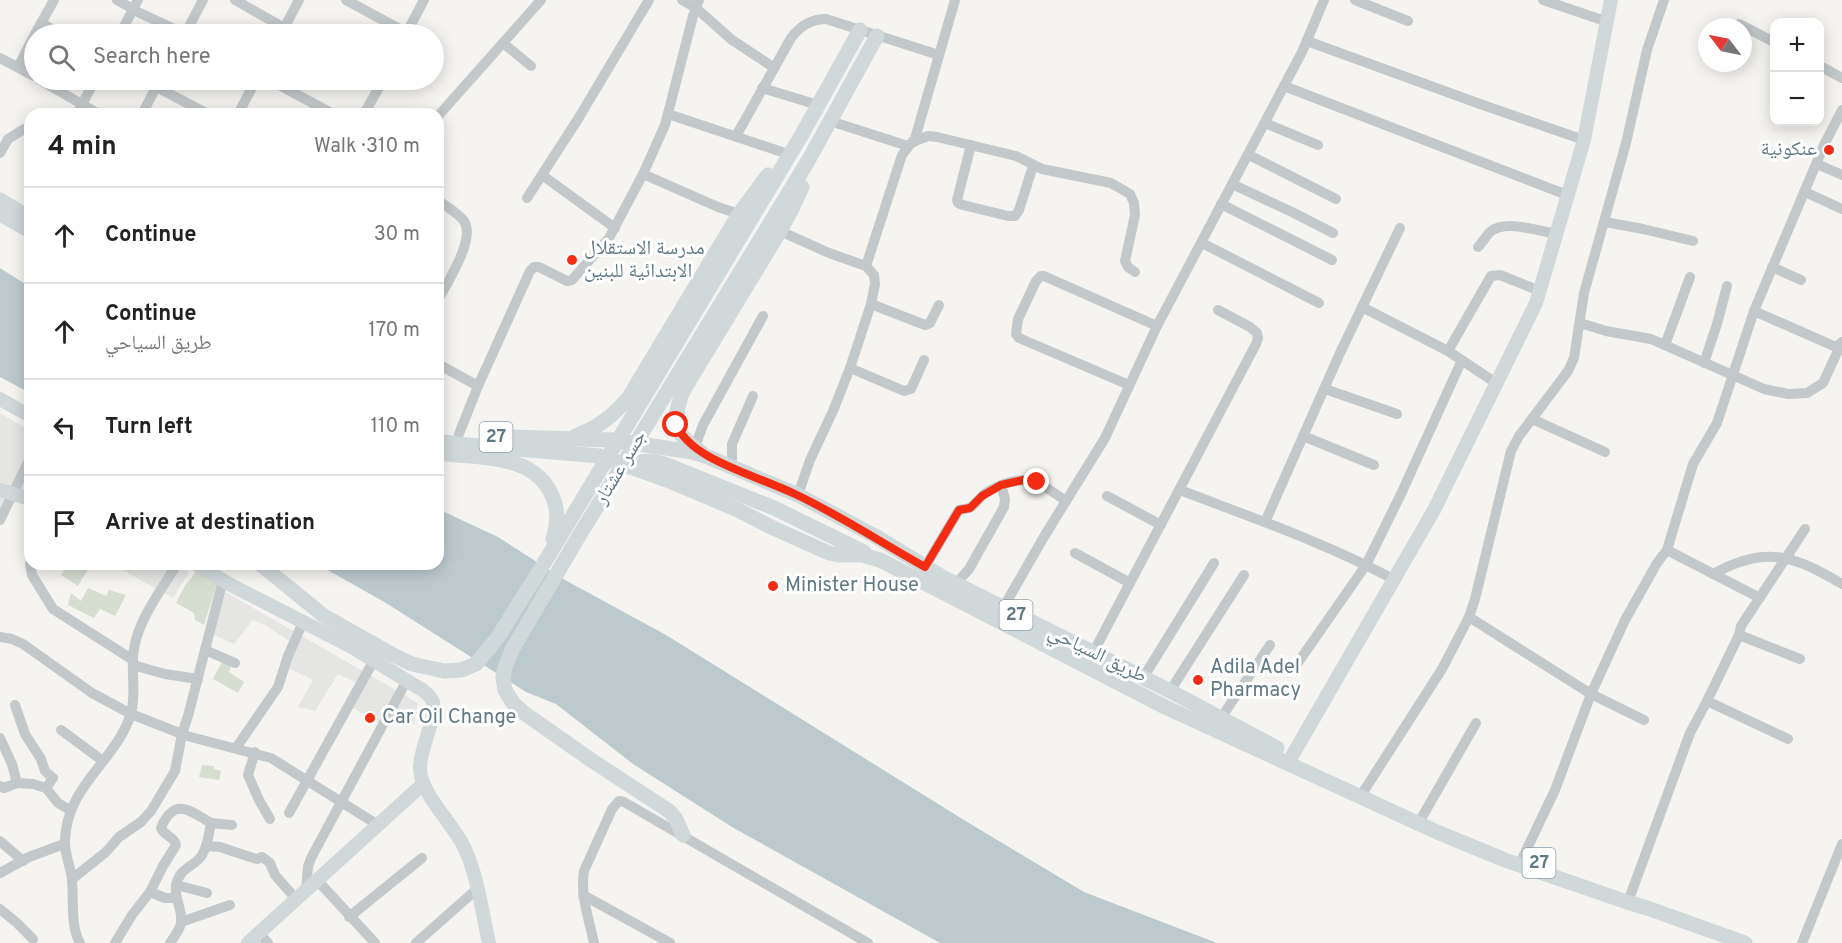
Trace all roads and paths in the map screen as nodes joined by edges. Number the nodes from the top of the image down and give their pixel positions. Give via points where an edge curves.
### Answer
1 (54, 0) edge
2 (117, 0) edge
3 (203, 0) edge
4 (235, 0) edge
5 (299, 0) edge
6 (346, 0) edge
7 (424, 0) edge
8 (541, 0) edge
9 (649, 0) edge
10 (682, 0) edge
11 (955, 0) edge
12 (1324, 0) edge
13 (1355, 0) edge
14 (1543, 0) edge
15 (1611, 0) edge
16 (1664, 0) edge
17 (250, 4) edge
18 (697, 4) edge
19 (136, 5) edge
20 (1408, 21) dead end
21 (1608, 22) junction
22 (41, 23) edge
23 (126, 24) edge
24 (168, 24) edge
25 (190, 24) edge
26 (274, 24) edge
27 (286, 24) edge
28 (389, 24) edge
29 (412, 24) edge
30 (860, 30) junction
31 (1752, 31) edge
32 (877, 36) junction
33 (1770, 40) edge
34 (1307, 41) junction
35 (503, 43) junction
36 (939, 54) junction
37 (24, 56) edge
38 (0, 58) edge
39 (531, 66) dead end
40 (18, 67) junction
41 (773, 67) junction
42 (1824, 68) edge
43 (24, 70) edge
44 (1842, 78) edge
45 (1284, 86) junction
46 (762, 88) junction
47 (53, 90) edge
48 (89, 90) edge
49 (154, 90) edge
50 (169, 90) edge
51 (251, 90) edge
52 (289, 90) edge
53 (376, 90) edge
54 (78, 108) edge
55 (80, 108) edge
56 (145, 108) edge
57 (198, 108) edge
58 (241, 108) edge
59 (322, 108) edge
60 (367, 108) edge
61 (444, 109) edge
62 (1842, 110) edge
63 (814, 112) junction
64 (668, 114) junction
65 (1265, 123) junction
66 (828, 125) junction
67 (24, 129) dead end
68 (736, 136) junction
69 (1584, 140) junction
70 (911, 144) junction
71 (971, 145) junction
72 (1318, 145) dead end
73 (0, 153) edge
74 (785, 153) junction
75 (1249, 155) junction
76 (1817, 164) junction
77 (1034, 166) junction
78 (643, 174) junction
79 (542, 175) junction
80 (1842, 175) edge
81 (1232, 184) junction
82 (1805, 192) junction
83 (1568, 195) junction
84 (527, 198) dead end
85 (1336, 199) dead end
86 (0, 200) edge
87 (1221, 204) junction
88 (444, 206) edge
89 (1842, 209) edge
90 (24, 210) edge
91 (0, 214) edge
92 (745, 217) junction
93 (1605, 222) junction
94 (24, 228) edge
95 (615, 228) junction
96 (1400, 228) dead end
97 (773, 230) junction
98 (1333, 233) dead end
99 (1556, 234) junction
100 (1692, 241) dead end
101 (1202, 243) junction
102 (1478, 248) dead end
103 (1332, 260) dead end
104 (866, 266) junction
105 (1772, 267) junction
106 (1135, 272) dead end
107 (1690, 277) dead end
108 (1801, 280) dead end
109 (444, 286) edge
110 (1727, 286) dead end
111 (1540, 291) junction
112 (1319, 303) dead end
113 (871, 304) junction
114 (939, 305) dead end
115 (1362, 307) junction
116 (1218, 310) dead end
117 (1754, 311) junction
118 (763, 316) dead end
119 (1580, 323) junction
120 (1157, 326) junction
121 (1842, 343) edge
122 (1665, 345) junction
123 (1448, 351) junction
124 (924, 360) dead end
125 (1462, 360) junction
126 (1704, 363) junction
127 (444, 367) edge
128 (850, 368) junction
129 (1733, 376) junction
130 (1496, 383) junction
131 (1129, 385) junction
132 (478, 386) junction
133 (1325, 389) junction
134 (753, 396) dead end
135 (0, 399) edge
136 (24, 413) edge
137 (1397, 414) dead end
138 (1532, 419) junction
139 (444, 431) edge
140 (459, 434) junction
141 (1303, 436) junction
142 (554, 440) junction
143 (444, 442) edge
144 (693, 450) junction
145 (1605, 452) dead end
146 (444, 454) edge
147 (1374, 465) dead end
148 (24, 467) edge
149 (732, 467) junction
150 (1001, 485) junction
151 (607, 490) junction
152 (1180, 490) junction
153 (7, 492) edge
154 (798, 495) junction
155 (1107, 496) dead end
156 (24, 498) edge
157 (1066, 501) junction
158 (0, 520) edge
159 (1265, 522) junction
160 (1161, 525) junction
161 (1805, 529) dead end
162 (1667, 550) junction
163 (1075, 554) dead end
164 (1785, 558) junction
165 (880, 560) junction
166 (1214, 563) dead end
167 (543, 565) junction
168 (1366, 565) junction
169 (925, 567) junction
170 (31, 570) edge
171 (173, 570) edge
172 (206, 570) edge
173 (267, 570) edge
174 (1244, 574) dead end
175 (1713, 574) junction
176 (223, 580) junction
177 (1395, 580) junction
178 (1130, 583) junction
179 (956, 584) junction
180 (1842, 584) edge
181 (1760, 598) junction
182 (1003, 608) junction
183 (1468, 617) junction
184 (303, 622) junction
185 (1739, 635) junction
186 (0, 637) edge
187 (1270, 645) dead end
188 (205, 650) junction
189 (1093, 653) junction
190 (1800, 659) dead end
191 (374, 660) junction
192 (133, 663) junction
193 (235, 663) dead end
194 (1295, 667) dead end
195 (1143, 678) junction
196 (198, 679) junction
197 (407, 681) junction
198 (1170, 691) junction
199 (1591, 694) junction
200 (1707, 701) junction
201 (15, 705) dead end
202 (131, 714) junction
203 (1221, 718) junction
204 (1644, 720) dead end
205 (1476, 723) dead end
206 (61, 730) dead end
207 (182, 734) junction
208 (0, 738) edge
209 (1788, 739) dead end
210 (236, 748) junction
211 (255, 752) junction
212 (1292, 756) junction
213 (103, 761) junction
214 (308, 780) junction
215 (17, 783) junction
216 (423, 784) junction
217 (1336, 785) junction
218 (0, 786) edge
219 (46, 788) junction
220 (1360, 797) junction
221 (341, 800) junction
222 (70, 810) junction
223 (151, 811) junction
224 (289, 813) dead end
225 (270, 819) dead end
226 (165, 820) junction
227 (211, 823) junction
228 (232, 825) dead end
229 (378, 825) junction
230 (1422, 825) junction
231 (683, 835) junction
232 (0, 841) edge
233 (64, 844) junction
234 (1842, 844) edge
235 (206, 846) junction
236 (220, 847) junction
237 (1523, 857) junction
238 (422, 858) dead end
239 (217, 859) dead end
240 (22, 861) junction
241 (0, 873) edge
242 (72, 879) junction
243 (317, 880) junction
244 (176, 885) junction
245 (477, 890) junction
246 (150, 892) junction
247 (207, 893) dead end
248 (301, 895) junction
249 (583, 895) junction
250 (176, 898) junction
251 (1629, 899) junction
252 (230, 905) dead end
253 (0, 909) edge
254 (1650, 909) junction
255 (349, 917) junction
256 (181, 922) junction
257 (264, 938) edge
258 (33, 939) dead end
259 (80, 943) edge
260 (115, 943) edge
261 (170, 943) edge
262 (248, 943) edge
263 (375, 943) edge
264 (416, 943) edge
265 (489, 943) edge
266 (594, 943) edge
267 (670, 943) edge
268 (868, 943) edge
269 (1745, 943) edge
270 (1802, 943) edge

1 - 22 street
2 - 19 street
3 - 25 street
4 - 17 street
5 - 27 street
6 - 28 street
7 - 29 street
8 - 35 street
9 - 79 street
10 - 18 street
11 - 36 street
12 - 34 street
13 - 20 street
14 - 21 street
15 - 21 street
16 - 93 street via 1647,50
17 - 26 street
18 - 41 street via 725,35
18 - 64 street
19 - 23 street
19 - 24 street
21 - 69 street
30 - 32 street
30 - 41 street via 826,20 808,23 798,28
30 - 63 main road
31 - 33 street
32 - 36 street
32 - 66 main road
34 - 45 street
34 - 69 street
35 - 39 street
35 - 61 street
36 - 70 street
37 - 40 street
38 - 40 street
40 - 43 street
41 - 46 street
42 - 44 street
45 - 65 street
45 - 83 street
46 - 63 street
46 - 68 street
47 - 54 street
48 - 55 street
49 - 56 street
50 - 57 street
51 - 58 street
52 - 59 street
53 - 60 street
62 - 76 street
63 - 74 main road
63 - 92 main road
64 - 68 street
64 - 78 street
65 - 72 street
65 - 75 street
66 - 70 street
66 - 97 main road via 775,217
67 - 73 street via 8,139
68 - 74 street
69 - 83 street
70 - 71 street via 928,136
70 - 104 street via 902,155
71 - 77 street via 1016,156
71 - 77 street via 958,196 958,203 963,205 1015,216
74 - 92 main road via 760,185
75 - 81 street
75 - 85 street
76 - 80 street
76 - 82 street
77 - 106 street via 1111,183 1130,194 1135,215 1125,261
78 - 92 street
78 - 95 street
79 - 84 street
79 - 95 street
81 - 87 street
81 - 98 street
82 - 89 street
82 - 105 street
83 - 99 street
86 - 90 main road
87 - 101 street
87 - 103 street
88 - 109 street via 465,222 467,232 466,245
91 - 94 main road
92 - 142 main road via 629,397 591,431
92 - 167 main road, جسر عشتار
93 - 100 street
93 - 119 street via 1584,294
95 - 132 street via 572,280 539,267 530,270
96 - 115 street
97 - 104 street
97 - 144 main road via 675,411 676,425
97 - 151 main road, جسر عشتار
99 - 102 street via 1500,226
99 - 111 street
101 - 112 street
101 - 120 street
104 - 113 street via 874,275
105 - 108 street
105 - 117 street
107 - 122 street
110 - 126 street
111 - 123 street via 1500,275 1491,276
111 - 130 street
113 - 114 street via 925,325
113 - 128 street
115 - 123 street
115 - 133 street
116 - 152 street via 1250,327 1258,338
117 - 121 street via 1836,346
117 - 129 street
118 - 144 street
119 - 122 street
119 - 138 street via 1568,371
120 - 131 street
120 - 131 street via 1044,276 1036,281 1018,319 1019,338
121 - 129 street via 1823,383 1807,393 1764,389
122 - 126 street
123 - 125 street
124 - 128 street via 911,388 904,391
125 - 130 street
125 - 168 street
126 - 129 street
127 - 132 street
128 - 154 street
129 - 162 street via 1717,423 1693,464
130 - 177 street
131 - 157 street via 1104,438
132 - 140 street
133 - 137 street
133 - 141 street
134 - 149 street via 732,444
135 - 136 street
138 - 145 street
138 - 183 street via 1519,436 1506,466
139 - 140 main road, 27
140 - 142 main road, 27
141 - 147 street
141 - 159 street
142 - 144 main road, طريق السياحي via 613,440
143 - 165 main road, طريق السياحي / 27 via 600,456 672,482 829,553
144 - 149 main road, طريق السياحي / 27
146 - 167 main road via 521,466 541,477 550,489 557,517
148 - 153 street
149 - 154 main road, طريق السياحي / 27
150 - 157 street via 1031,480
150 - 169 street via 970,508 959,510
150 - 179 street via 1004,507 969,569
151 - 165 main road via 634,463 654,461 774,508
151 - 231 main road, جسر عشتار via 513,648 503,677 505,690 524,713 669,811
152 - 159 street
152 - 160 street
153 - 156 street
153 - 158 street
154 - 169 main road, طريق السياحي / 27
155 - 160 street
157 - 182 street
159 - 168 street
160 - 178 street
161 - 164 street
162 - 175 street
162 - 199 street via 1625,620
163 - 178 street
164 - 175 street via 1748,558
164 - 180 street via 1810,566
164 - 181 street
165 - 217 main road, طريق السياحي / 27 via 1164,707
166 - 195 street
167 - 173 main road, جسر عشتار via 498,638 476,664 444,671 412,664 324,616
168 - 177 street
168 - 194 street
169 - 179 main road, طريق السياحي / 27
170 - 192 street via 53,609
171 - 192 street via 136,638
172 - 176 street
174 - 198 street
175 - 181 street
176 - 184 street
176 - 188 street
177 - 212 street
178 - 189 street
179 - 182 main road, طريق السياحي / 27
181 - 185 street
182 - 189 main road, طريق السياحي / 27
183 - 199 street
183 - 220 street via 1442,669
184 - 191 street
184 - 210 street via 278,687
185 - 190 street
185 - 200 street
186 - 202 street via 23,644 92,693
187 - 203 street
188 - 193 street
188 - 196 street
189 - 195 main road, طريق السياحي / 27
191 - 197 street
191 - 214 street
192 - 196 street via 165,674
192 - 202 street via 135,698
195 - 198 main road, طريق السياحي / 27
196 - 207 street
197 - 216 street via 433,701 420,757
197 - 221 street
198 - 203 main road, طريق السياحي / 27
199 - 204 street
199 - 237 street via 1555,790
200 - 209 street
200 - 251 street via 1690,733
201 - 219 street via 25,734 53,778
202 - 207 street
202 - 213 street
203 - 212 main road, طريق السياحي / 27
205 - 230 street
206 - 213 street
207 - 210 street
207 - 223 street via 175,771
208 - 215 street
210 - 211 street
211 - 214 street
211 - 225 street via 248,775
212 - 217 main road, طريق السياحي / 27
213 - 222 street
214 - 221 street
214 - 224 street
215 - 218 street
215 - 219 street
216 - 229 street
216 - 245 street via 465,848
217 - 220 main road, طريق السياحي / 27
219 - 222 street
220 - 230 main road, طريق السياحي / 27
221 - 229 street
221 - 248 street via 311,858
222 - 233 street
223 - 226 street
223 - 242 street
226 - 227 street via 176,809 184,808
226 - 246 street via 162,831 176,845
227 - 228 street
227 - 235 street
229 - 243 street
230 - 237 main road, طريق السياحي / 27
230 - 254 main road, طريق السياحي / 27 via 1505,860
231 - 249 street via 619,801 584,871
231 - 268 street
232 - 240 street
233 - 240 street
233 - 242 street
234 - 270 street
235 - 236 street
235 - 244 street via 198,860 182,872
236 - 239 street
236 - 248 street via 267,859 275,875
237 - 251 main road, طريق السياحي / 27
238 - 255 street
240 - 241 street
242 - 259 street via 74,924
243 - 248 street
243 - 255 street
244 - 247 street
244 - 250 street
245 - 264 street
245 - 265 street
246 - 250 street
246 - 260 street
248 - 257 street
249 - 266 street
249 - 267 street
250 - 256 street
251 - 254 main road, طريق السياحي / 27
252 - 256 street
253 - 258 street
254 - 269 main road, طريق السياحي / 27
255 - 263 street
256 - 261 street
257 - 262 street

